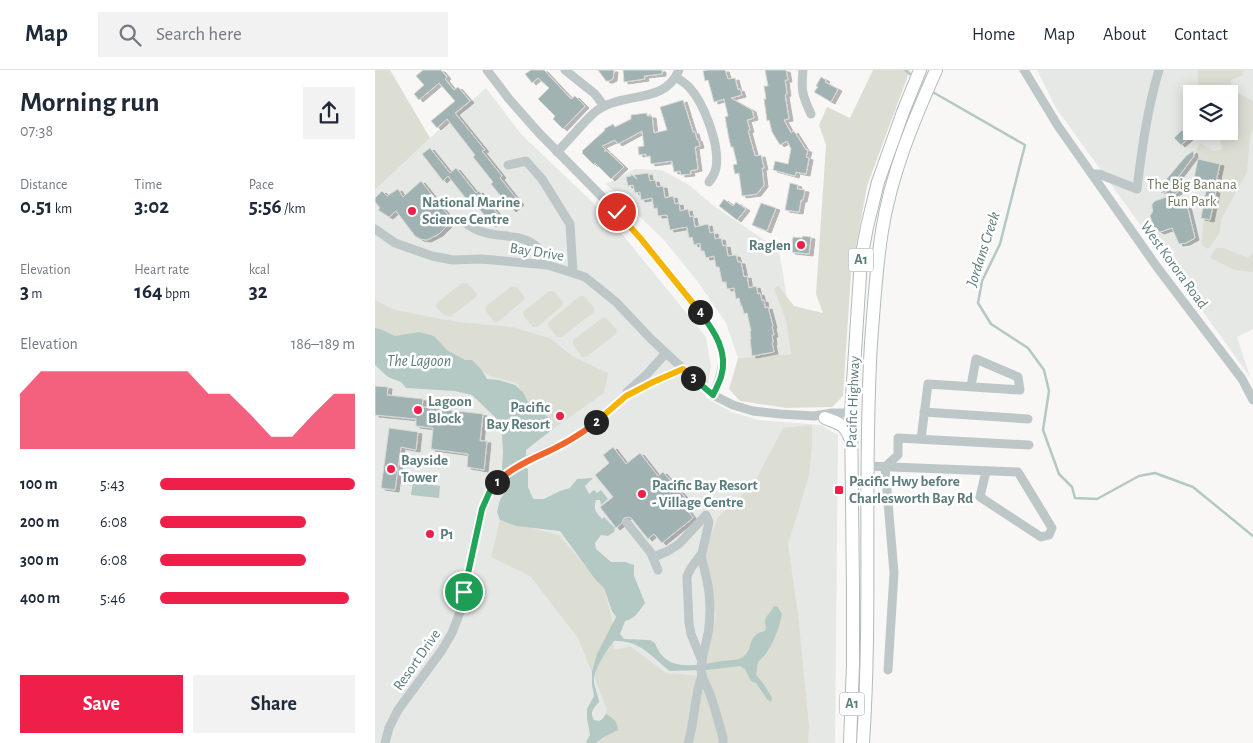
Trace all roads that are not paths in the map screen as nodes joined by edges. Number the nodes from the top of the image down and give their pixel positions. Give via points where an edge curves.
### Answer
1 (487, 70) edge
2 (565, 70) edge
3 (803, 70) edge
4 (920, 70) edge
5 (936, 70) edge
6 (1024, 70) edge
7 (1159, 70) edge
8 (677, 74) edge
9 (604, 106) junction
10 (811, 114) dead end
11 (557, 152) junction
12 (508, 165) dead end
13 (1092, 174) junction
14 (709, 182) dead end
15 (462, 221) dead end
16 (375, 230) edge
17 (548, 265) junction
18 (573, 272) junction
19 (666, 353) junction
20 (870, 368) junction
21 (683, 369) junction
22 (971, 386) junction
23 (713, 395) junction
24 (626, 396) junction
25 (852, 397) junction
26 (1253, 400) edge
27 (924, 412) junction
28 (837, 413) junction
29 (820, 417) junction
30 (852, 417) junction
31 (1028, 419) dead end
32 (921, 439) junction
33 (851, 440) junction
34 (1029, 445) dead end
35 (867, 466) junction
36 (885, 467) junction
37 (986, 471) junction
38 (867, 507) junction
39 (627, 523) dead end
40 (701, 556) junction
41 (654, 557) junction
42 (658, 570) dead end
43 (702, 662) junction
44 (888, 670) dead end
45 (702, 674) junction
46 (865, 721) junction
47 (385, 743) edge
48 (688, 743) edge
49 (723, 743) edge
50 (850, 743) edge
51 (863, 743) edge
52 (869, 743) edge

1 - 11 street
2 - 9 street via 595,94
3 - 10 street via 801,86
4 - 25 highway, Pacific Highway / A1 via 878,182 867,227 861,260
5 - 20 highway, Pacific Highway / A1 via 902,151 889,196 874,302
6 - 13 street, West Korora Road
7 - 13 street via 1147,116 1137,189
8 - 9 street via 659,92
8 - 14 street via 697,98 709,123 717,161
9 - 11 street
11 - 23 street via 641,239 715,333 723,364
12 - 18 street via 526,161 542,179 570,224
13 - 26 street, West Korora Road via 1157,267 1242,378
15 - 17 street via 483,232 533,243
16 - 17 street, Bay Drive via 395,243 431,256
17 - 18 street, Bay Drive
18 - 19 street, Bay Drive via 585,277 616,302
19 - 21 street, Bay Drive
19 - 24 street, Resort Drive
20 - 30 highway via 859,408
20 - 35 highway, Pacific Highway / A1
21 - 23 street, Bay Drive
21 - 24 street, Resort Drive
22 - 22 street via 990,388 1020,390 1019,377 976,359
22 - 27 street via 928,384
23 - 29 street, Bay Drive via 753,411
24 - 47 street, Resort Drive via 571,440 503,475 490,491 482,509 460,612 452,633 399,710
25 - 28 highway via 849,405
25 - 30 highway, Pacific Highway / A1
27 - 31 street
27 - 32 street
28 - 29 street
28 - 30 street
29 - 30 street
29 - 33 highway via 838,422
30 - 33 highway, Pacific Highway / A1
30 - 38 highway via 859,428 860,480
32 - 34 street
32 - 36 street via 899,438 898,455
33 - 50 highway, Pacific Highway / A1 via 853,664
35 - 36 street
35 - 38 highway, Pacific Highway / A1
36 - 37 street
36 - 44 street via 894,573
37 - 37 street via 1018,472 1052,528 1049,535 1041,537 980,496
38 - 46 highway, Pacific Highway / A1
39 - 41 street
40 - 41 street via 709,522 706,516 679,544
40 - 43 street via 711,608
40 - 43 street via 687,579 689,623
41 - 42 street
43 - 45 street
45 - 48 street
45 - 49 street
46 - 51 highway, Pacific Highway / A1
46 - 52 highway

